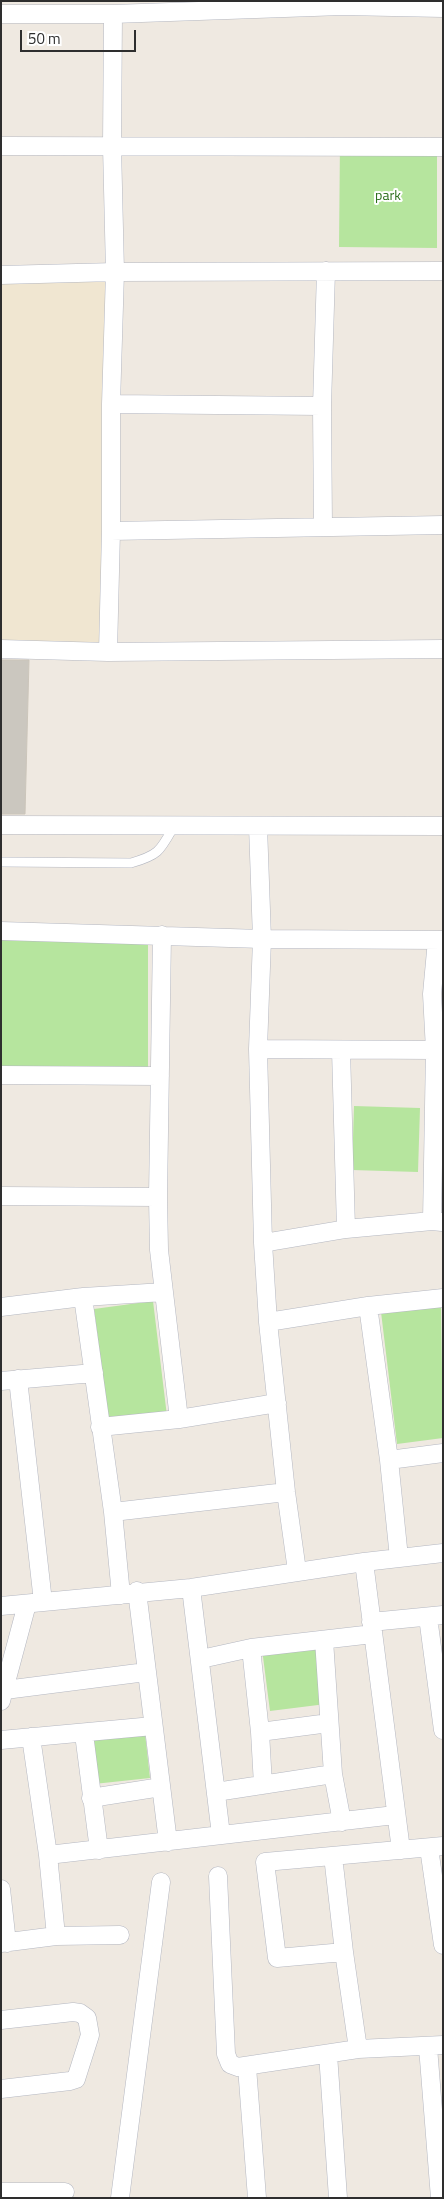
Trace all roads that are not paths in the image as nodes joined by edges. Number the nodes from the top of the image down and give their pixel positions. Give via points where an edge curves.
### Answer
1 (335, 4) edge
2 (210, 6) edge
3 (443, 8) edge
4 (1, 14) edge
5 (113, 14) junction
6 (443, 19) edge
7 (1, 146) edge
8 (112, 146) junction
9 (443, 147) edge
10 (326, 271) junction
11 (443, 271) edge
12 (115, 272) junction
13 (1, 275) edge
14 (111, 404) junction
15 (322, 406) junction
16 (443, 525) edge
17 (323, 527) junction
18 (111, 531) junction
19 (1, 649) edge
20 (443, 649) edge
21 (108, 652) junction
22 (1, 825) edge
23 (174, 826) junction
24 (258, 826) junction
25 (443, 826) edge
26 (1, 862) edge
27 (1, 931) edge
28 (162, 935) junction
29 (262, 939) junction
30 (440, 940) edge
31 (258, 1049) junction
32 (341, 1050) junction
33 (435, 1050) junction
34 (1, 1075) edge
35 (160, 1076) junction
36 (1, 1196) edge
37 (158, 1197) junction
38 (437, 1221) edge
39 (346, 1229) junction
40 (263, 1243) junction
41 (164, 1292) junction
42 (83, 1297) junction
43 (443, 1298) edge
44 (368, 1306) junction
45 (1, 1307) edge
46 (268, 1322) junction
47 (94, 1373) junction
48 (10, 1380) edge
49 (277, 1403) junction
50 (179, 1420) junction
51 (100, 1427) junction
52 (443, 1454) edge
53 (389, 1460) junction
54 (286, 1492) junction
55 (113, 1512) junction
56 (443, 1553) edge
57 (399, 1558) junction
58 (364, 1562) junction
59 (298, 1571) junction
60 (191, 1588) junction
61 (129, 1593) junction
62 (35, 1603) junction
63 (1, 1606) edge
64 (435, 1616) edge
65 (372, 1628) junction
66 (324, 1640) junction
67 (252, 1648) junction
68 (201, 1658) junction
69 (146, 1672) junction
70 (3, 1696) edge
71 (329, 1723) junction
72 (153, 1726) junction
73 (443, 1730) edge
74 (260, 1732) junction
75 (84, 1734) junction
76 (31, 1738) junction
77 (1, 1740) edge
78 (334, 1774) junction
79 (263, 1784) junction
80 (161, 1787) junction
81 (216, 1792) junction
82 (91, 1798) junction
83 (396, 1815) junction
84 (342, 1822) junction
85 (221, 1835) junction
86 (168, 1842) junction
87 (436, 1847) edge
88 (99, 1850) junction
89 (400, 1850) junction
90 (48, 1855) junction
91 (334, 1856) junction
92 (218, 1876) dead end
93 (162, 1882) dead end
94 (1, 1889) edge
95 (120, 1935) dead end
96 (56, 1936) junction
97 (4, 1943) edge
98 (443, 1945) edge
99 (344, 1952) junction
100 (1, 2020) edge
101 (435, 2046) edge
102 (358, 2049) junction
103 (328, 2054) junction
104 (247, 2066) junction
105 (1, 2089) edge
106 (1, 2192) edge
107 (65, 2192) dead end
108 (120, 2198) edge
109 (257, 2198) edge
110 (338, 2198) edge
111 (440, 2198) edge

1 - 2 street
1 - 3 street
2 - 5 street
3 - 6 street
4 - 5 street
5 - 8 street
7 - 8 street
8 - 9 street
8 - 12 street
10 - 11 street
10 - 12 street
10 - 15 street
12 - 13 street
12 - 14 street
14 - 15 street
14 - 18 street
15 - 17 street
16 - 17 street
17 - 18 street
18 - 21 street
19 - 21 street
20 - 21 street
22 - 23 street
23 - 24 street
23 - 26 lane via 161,849 150,857 130,863
24 - 25 street
24 - 29 street
27 - 28 street
28 - 29 street
28 - 35 street
29 - 30 street
29 - 31 street
30 - 33 street via 432,994
31 - 32 street
31 - 40 street
32 - 33 street
32 - 39 street
33 - 38 street
34 - 35 street
35 - 37 street
36 - 37 street
37 - 41 street
38 - 39 street
39 - 40 street
40 - 46 street
41 - 42 street
41 - 50 street
42 - 45 street
42 - 47 street
43 - 44 street
44 - 46 street
44 - 53 street
46 - 49 street
47 - 48 street
47 - 51 street
48 - 62 street
49 - 50 street
49 - 54 street
50 - 51 street
51 - 55 street
52 - 53 street
53 - 57 street
54 - 55 street
54 - 59 street
55 - 61 street
56 - 57 street
57 - 58 street
58 - 59 street
58 - 65 street
59 - 60 street
60 - 61 street
60 - 68 street
61 - 62 street
61 - 69 street
62 - 63 street
62 - 70 street
64 - 65 street
64 - 73 street
65 - 66 street
65 - 83 street
66 - 67 street
66 - 71 street
67 - 68 street
67 - 74 street
68 - 81 street
69 - 70 street
69 - 72 street
71 - 74 street
71 - 78 street
72 - 75 street
72 - 80 street
74 - 79 street
75 - 76 street
75 - 82 street
76 - 77 street
76 - 90 street
78 - 79 street
78 - 84 street
79 - 81 street
80 - 82 street
80 - 86 street
81 - 85 street
82 - 88 street
83 - 84 street
83 - 89 street
84 - 85 street
85 - 86 street
86 - 88 street
87 - 89 street
87 - 98 street
88 - 90 street
89 - 91 street
90 - 96 street
91 - 99 street
91 - 99 street via 265,1862 277,1958
92 - 104 street via 226,2054 230,2064
93 - 108 street
94 - 97 street
95 - 96 street
96 - 97 street
99 - 102 street
100 - 105 street via 73,2012 87,2018 90,2026 76,2079
101 - 102 street
101 - 111 street
102 - 103 street
103 - 104 street
103 - 110 street
104 - 109 street
106 - 107 street

